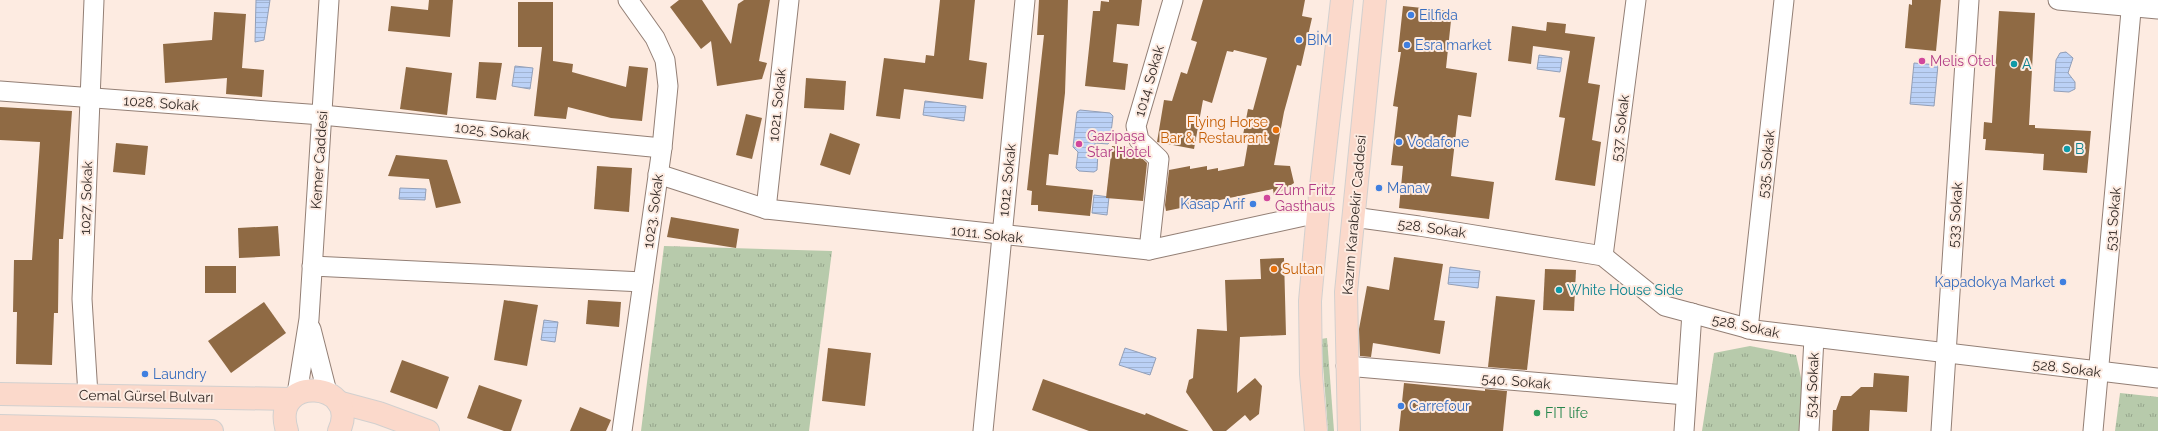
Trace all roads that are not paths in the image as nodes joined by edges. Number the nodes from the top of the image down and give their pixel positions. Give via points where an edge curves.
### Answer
1 (94, 0) edge
2 (329, 0) edge
3 (628, 0) edge
4 (789, 0) edge
5 (1025, 0) edge
6 (1173, 0) edge
7 (1342, 0) edge
8 (1375, 0) edge
9 (1636, 0) edge
10 (1784, 0) edge
11 (1970, 0) edge
12 (2058, 0) edge
13 (2132, 3) edge
14 (2158, 9) edge
15 (0, 91) edge
16 (90, 98) junction
17 (322, 115) junction
18 (662, 148) junction
19 (658, 174) junction
20 (766, 209) junction
21 (1318, 213) junction
22 (1353, 217) junction
23 (1002, 236) junction
24 (1149, 250) junction
25 (1604, 256) junction
26 (312, 266) junction
27 (643, 282) junction
28 (1692, 313) junction
29 (309, 320) junction
30 (1748, 328) junction
31 (1814, 338) junction
32 (1946, 352) junction
33 (1346, 366) junction
34 (2100, 372) junction
35 (2158, 378) edge
36 (0, 394) edge
37 (88, 395) junction
38 (1686, 395) junction
39 (294, 397) junction
40 (332, 397) junction
41 (0, 426) edge
42 (29, 429) edge
43 (212, 431) edge
44 (287, 431) edge
45 (339, 431) edge
46 (428, 431) edge
47 (622, 431) edge
48 (984, 431) edge
49 (1316, 431) edge
50 (1349, 431) edge
51 (1684, 431) edge
52 (1809, 431) edge
53 (1941, 431) edge
54 (2093, 431) edge

1 - 16 street, 1027. Sokak
2 - 17 street, Kemer Caddesi
3 - 18 street, 1023. Sokak via 655,38 665,60 668,86
4 - 20 street, 1021. Sokak
5 - 23 street, 1012. Sokak
6 - 24 street, 1014. Sokak via 1136,126 1139,140 1160,159
7 - 21 main road
8 - 22 main road, Kazım Karabekir Caddesi
9 - 25 street, 537. Sokak
10 - 30 street, 535. Sokak
11 - 32 street, 533 Sokak
12 - 13 street
13 - 14 street
13 - 34 street, 531 Sokak
15 - 16 street, 1028. Sokak
16 - 17 street, 1028. Sokak
16 - 37 street, 1027. Sokak via 82,299
17 - 18 street, 1025. Sokak
17 - 26 street, Kemer Caddesi
18 - 19 street, 1023. Sokak
19 - 20 street, 1011. Sokak
19 - 27 street, 1023. Sokak
20 - 23 street, 1011. Sokak
21 - 24 street, 1011. Sokak
21 - 49 main road via 1310,301 1311,374
22 - 25 street, 528. Sokak
22 - 33 main road, Kazım Karabekir Caddesi via 1346,292
23 - 24 street, 1011. Sokak
23 - 48 street, 1012. Sokak
25 - 28 street, 528. Sokak via 1665,306
26 - 27 street
26 - 29 street, Kemer Caddesi
27 - 47 street, 1023. Sokak
28 - 30 street, 528. Sokak
28 - 38 street
29 - 39 street
29 - 40 street
30 - 31 street, 528. Sokak
31 - 32 street, 528. Sokak
31 - 52 street, 534 Sokak
32 - 34 street, 528. Sokak
32 - 53 street, 533 Sokak
33 - 38 street, 540. Sokak
33 - 50 main road, Kazım Karabekir Caddesi
34 - 35 street, 528. Sokak
34 - 54 street, 531 Sokak
36 - 37 main road, Cemal Gürsel Bulvarı
37 - 39 main road, Cemal Gürsel Bulvarı
38 - 51 street
39 - 40 main road, Cemal Gürsel Bulvarı via 312,389
39 - 44 main road via 285,414
40 - 45 main road via 343,418
40 - 46 main road
41 - 42 main road
42 - 43 main road

